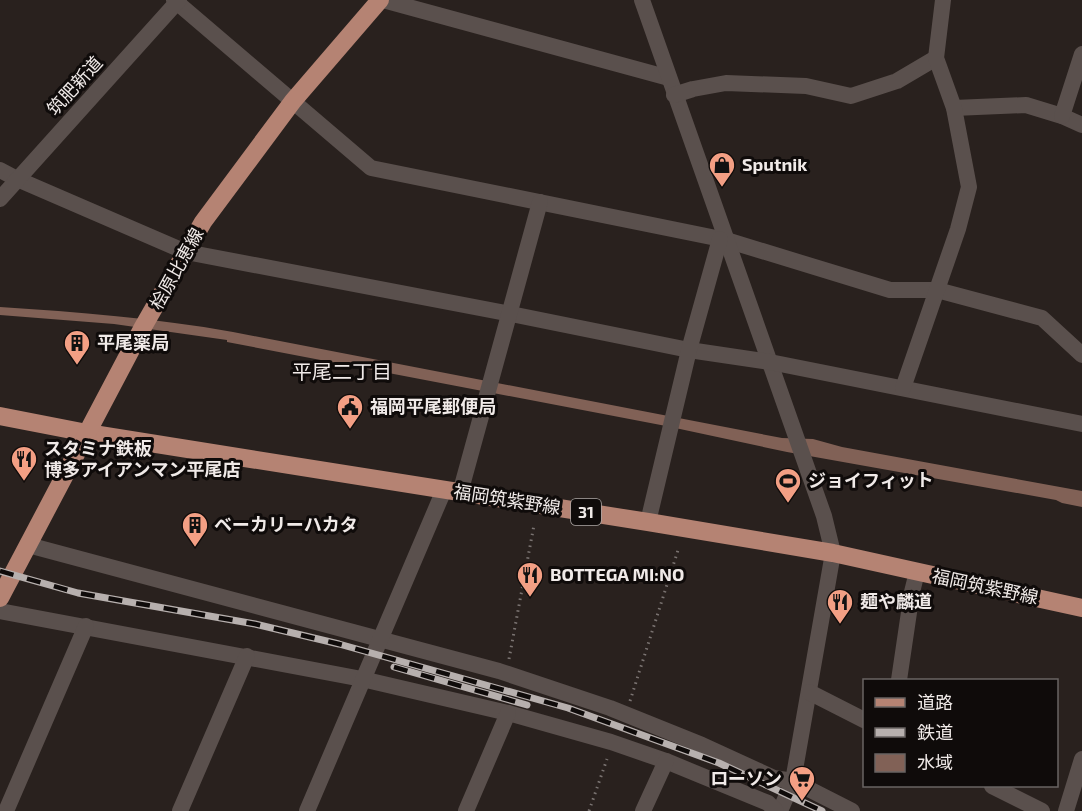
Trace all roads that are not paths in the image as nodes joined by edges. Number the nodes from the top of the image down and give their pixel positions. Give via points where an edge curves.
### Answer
1 (381, 0) edge
2 (642, 0) edge
3 (943, 0) edge
4 (177, 1) edge
5 (1082, 54) edge
6 (936, 58) junction
7 (669, 78) junction
8 (674, 95) junction
9 (293, 101) junction
10 (954, 108) junction
11 (1062, 116) junction
12 (1082, 125) edge
13 (0, 170) edge
14 (16, 179) junction
15 (0, 199) edge
16 (540, 202) junction
17 (723, 239) junction
18 (186, 252) junction
19 (937, 290) junction
20 (511, 314) junction
21 (688, 350) junction
22 (1082, 355) edge
23 (770, 362) junction
24 (903, 388) junction
25 (0, 416) edge
26 (1082, 424) edge
27 (87, 433) junction
28 (452, 491) junction
29 (648, 522) junction
30 (28, 545) junction
31 (833, 554) junction
32 (917, 572) junction
33 (0, 598) edge
34 (1082, 608) edge
35 (0, 611) edge
36 (86, 626) junction
37 (380, 638) junction
38 (247, 656) junction
39 (362, 679) junction
40 (899, 679) edge
41 (809, 692) junction
42 (508, 713) junction
43 (863, 719) edge
44 (1082, 759) edge
45 (666, 761) junction
46 (793, 781) junction
47 (995, 787) edge
48 (6, 811) edge
49 (180, 811) edge
50 (307, 811) edge
51 (466, 811) edge
52 (643, 811) edge
53 (776, 811) edge
54 (780, 811) edge
55 (852, 811) edge
56 (1042, 811) edge
57 (1066, 811) edge

1 - 7 street
1 - 9 main road, 桧原比恵線
2 - 7 street
3 - 6 street
4 - 9 street
4 - 14 street, 筑肥新道
5 - 11 street
6 - 8 street via 897,81 851,96 807,86 726,83
6 - 10 street
7 - 8 street
8 - 17 street
9 - 16 street via 371,168
9 - 18 main road, 桧原比恵線 via 203,222
10 - 11 street via 1026,105
10 - 19 street via 969,187
11 - 12 street
13 - 14 street
14 - 15 street, 筑肥新道
14 - 18 street
16 - 17 street
16 - 20 street
17 - 19 street via 890,290
17 - 21 street
17 - 23 street
18 - 20 street
18 - 27 main road, 桧原比恵線
19 - 22 street via 1042,318
19 - 24 street
20 - 21 street
20 - 28 street
21 - 23 street
21 - 29 street
23 - 24 street
23 - 31 street via 824,516
24 - 26 street
25 - 27 main road, 福岡筑紫野線 / 31
27 - 28 main road, 福岡筑紫野線 / 31
27 - 30 main road, 桧原比恵線
28 - 29 main road, 福岡筑紫野線 / 31
28 - 37 street
29 - 31 main road, 福岡筑紫野線 / 31
30 - 33 main road, 桧原比恵線
30 - 37 street
31 - 32 main road, 福岡筑紫野線 / 31
31 - 41 street
32 - 34 main road, 福岡筑紫野線 / 31
32 - 40 street
35 - 36 street
36 - 38 street
36 - 48 street
37 - 39 street
37 - 46 street via 499,671 610,708 774,778
38 - 39 street
38 - 49 street
39 - 42 street
39 - 50 street
41 - 43 street
41 - 46 street
42 - 45 street
42 - 51 street
44 - 57 street
45 - 52 street
45 - 53 street via 768,803
46 - 54 street
46 - 55 street
47 - 56 street

